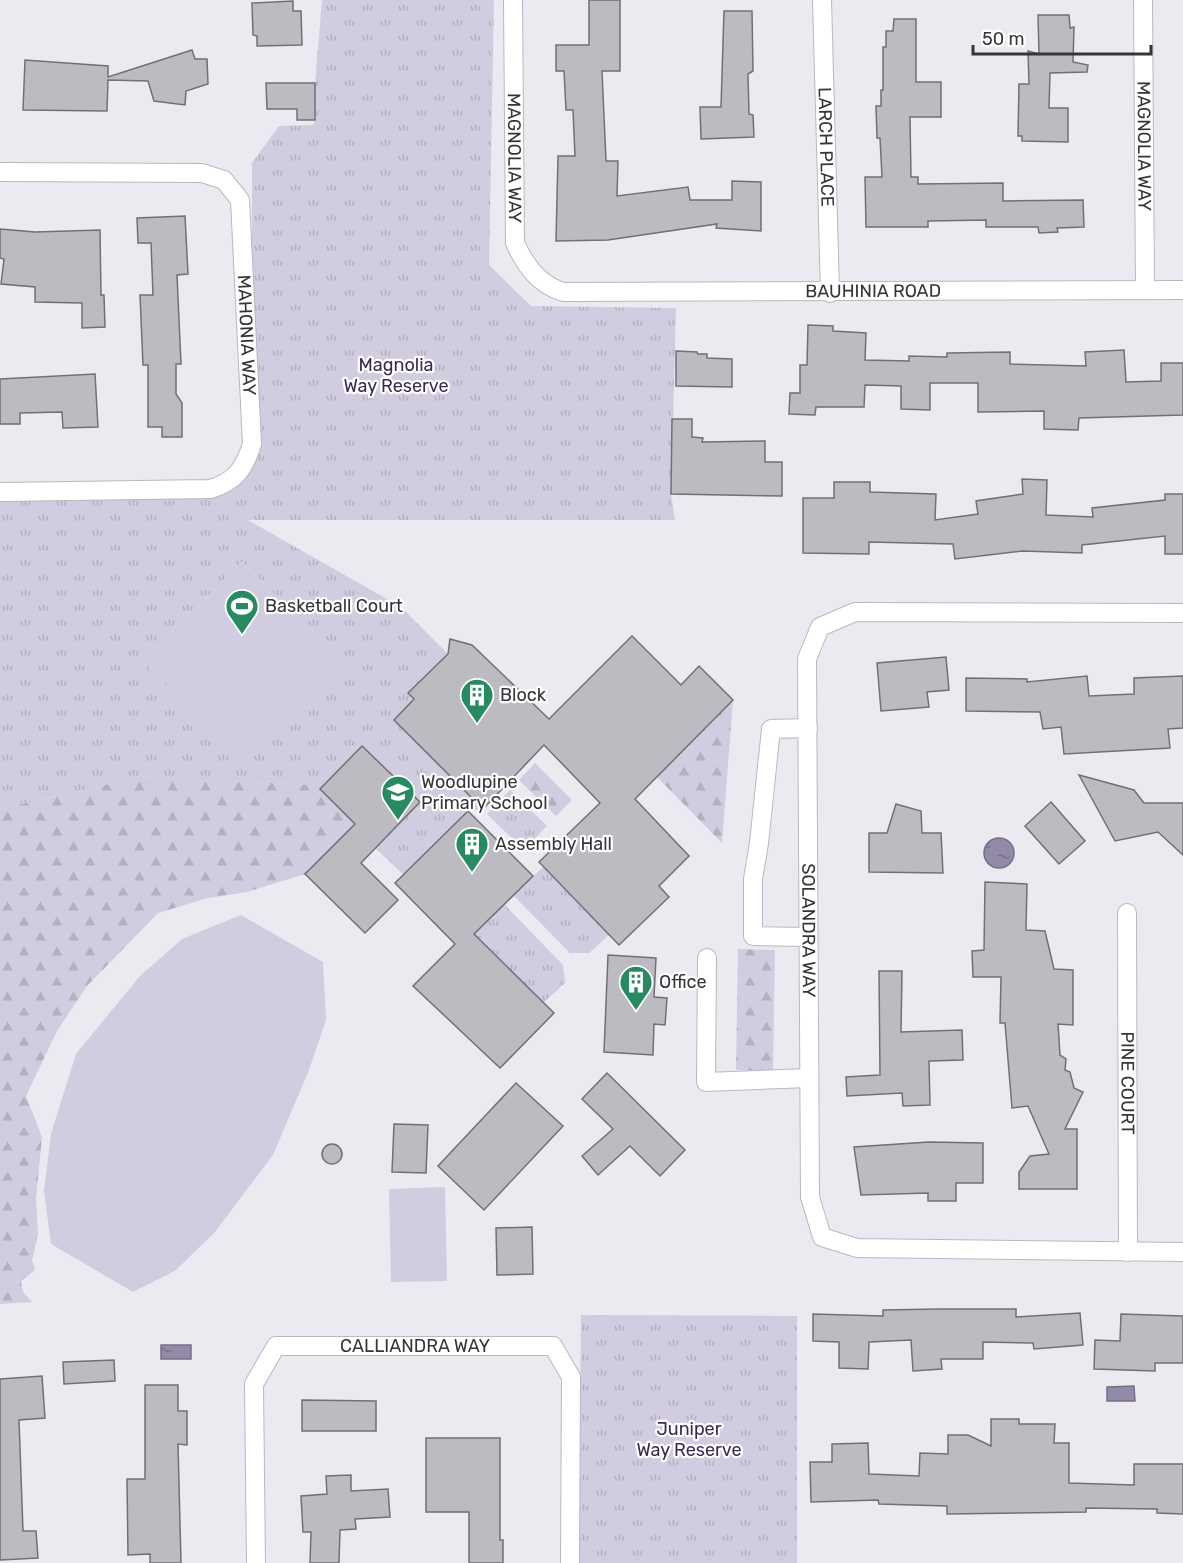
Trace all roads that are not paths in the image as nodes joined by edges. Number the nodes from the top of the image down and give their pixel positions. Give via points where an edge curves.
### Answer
1 (513, 0) edge
2 (822, 0) edge
3 (1143, 0) edge
4 (0, 172) edge
5 (1145, 290) junction
6 (1183, 290) edge
7 (563, 292) joint
8 (830, 293) junction
9 (0, 492) edge
10 (1183, 613) edge
11 (808, 728) junction
12 (1127, 913) dead end
13 (808, 937) junction
14 (707, 958) dead end
15 (809, 1078) junction
16 (1128, 1252) junction
17 (1183, 1252) edge
18 (256, 1563) edge
19 (570, 1563) edge

1 - 7 street, MAGNOLIA WAY via 515,243 534,275
2 - 8 street, LARCH PLACE
3 - 5 street, MAGNOLIA WAY
4 - 9 street, MAHONIA WAY via 202,173 224,180 240,200 252,444 247,459 228,484 210,489
5 - 6 street, BAUHINIA ROAD
5 - 8 street, BAUHINIA ROAD
7 - 8 street, BAUHINIA ROAD
10 - 11 street, SOLANDRA WAY via 855,612 820,627 807,659
11 - 13 street, SOLANDRA WAY
11 - 13 street via 771,729 753,879 753,936
12 - 16 street, PINE COURT
13 - 15 street, SOLANDRA WAY
14 - 15 street via 706,1082
15 - 16 street, SOLANDRA WAY via 810,1197 822,1237 857,1248
16 - 17 street, SOLANDRA WAY
18 - 19 street, CALLIANDRA WAY via 254,1384 276,1346 553,1346 571,1377

